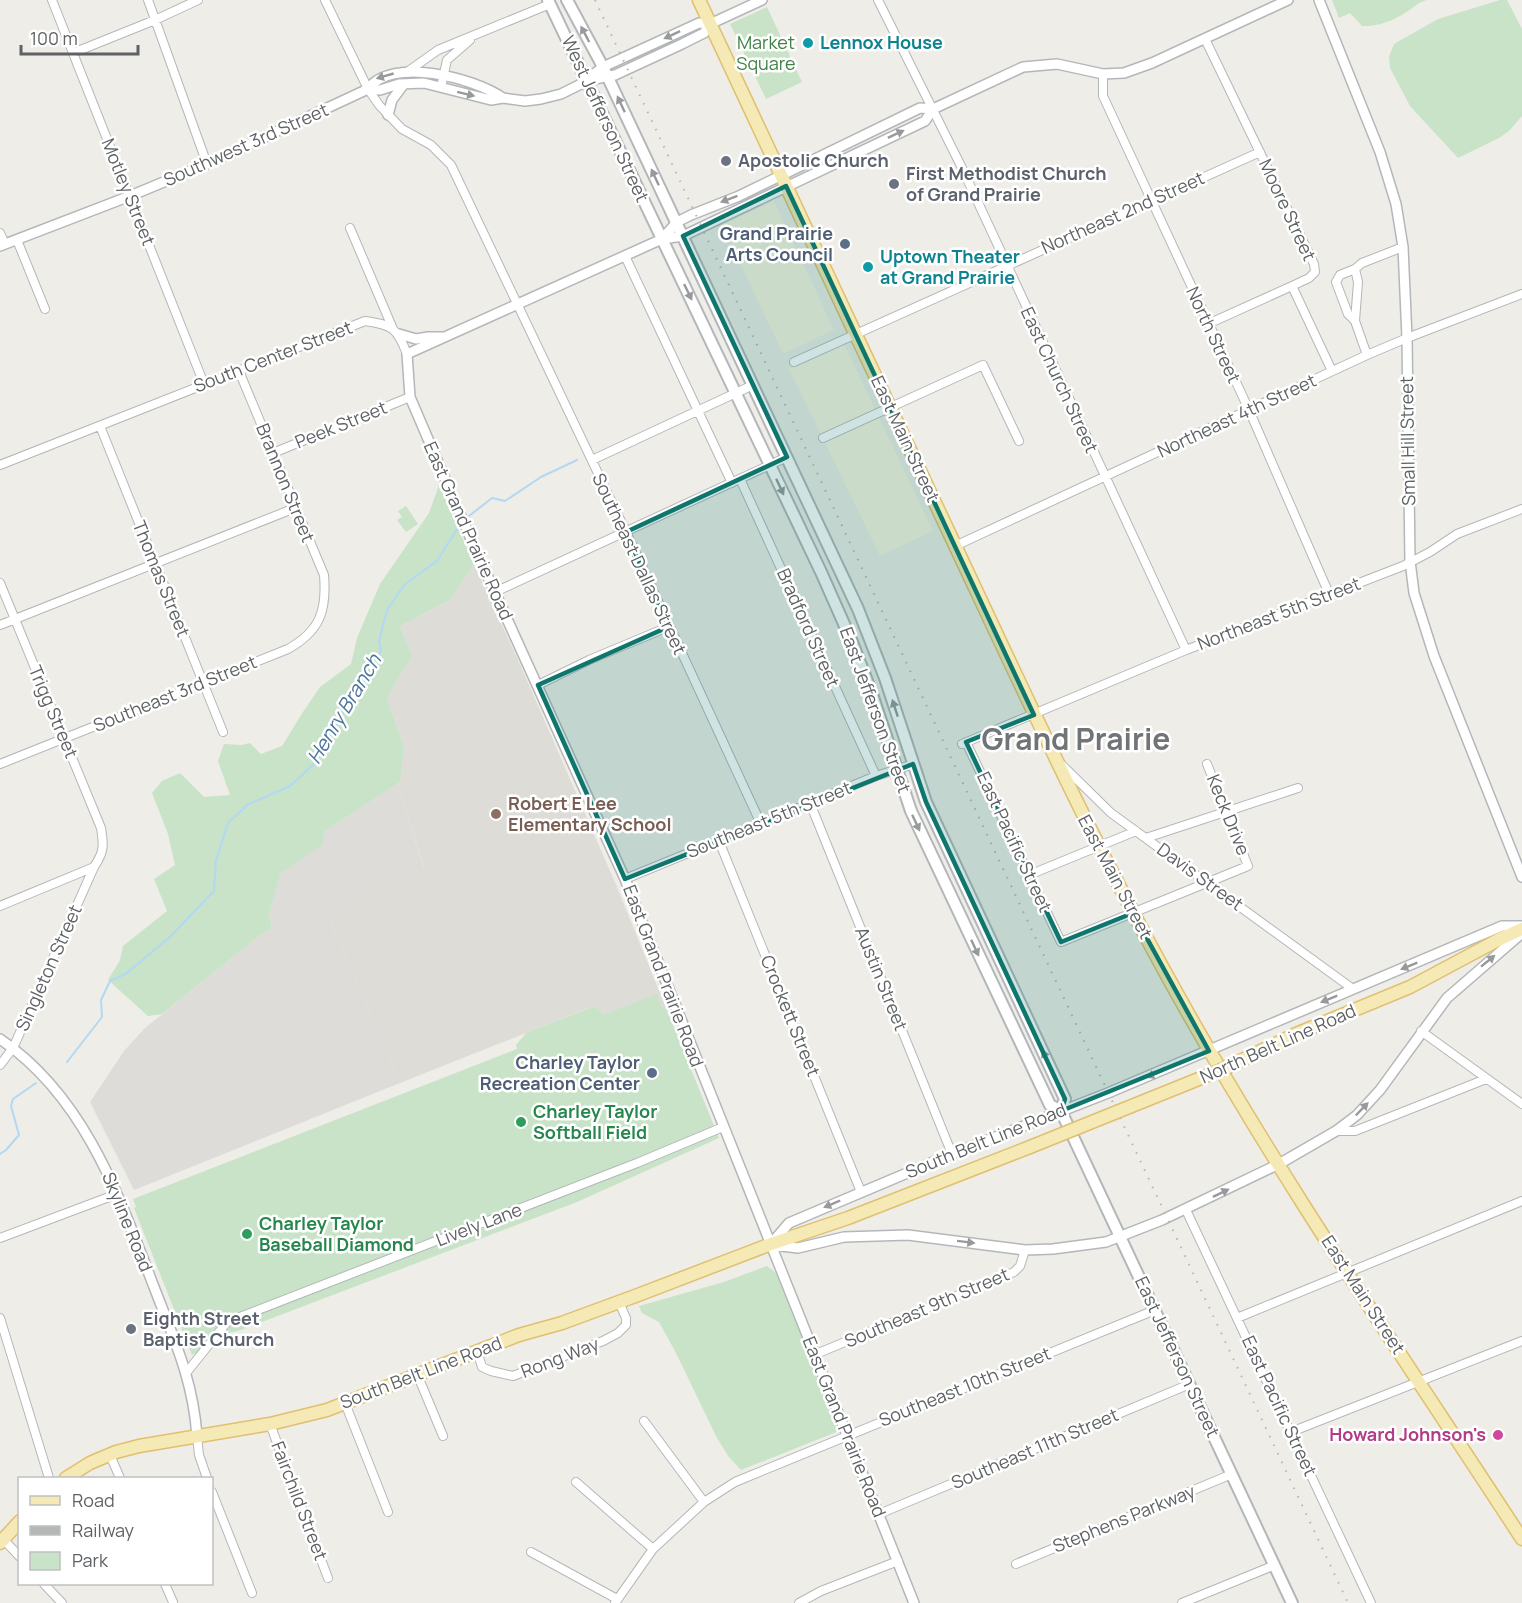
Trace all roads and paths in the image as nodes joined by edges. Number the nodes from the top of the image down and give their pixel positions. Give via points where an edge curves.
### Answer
1 (52, 0) edge
2 (148, 0) edge
3 (198, 0) edge
4 (325, 0) edge
5 (567, 0) edge
6 (699, 0) edge
7 (762, 0) edge
8 (879, 0) edge
9 (1288, 0) edge
10 (1319, 0) edge
11 (549, 2) edge
12 (155, 20) junction
13 (710, 24) junction
14 (483, 31) junction
15 (1205, 39) junction
16 (438, 50) junction
17 (73, 53) junction
18 (447, 60) junction
19 (407, 72) junction
20 (606, 72) junction
21 (1103, 74) junction
22 (444, 76) junction
23 (587, 80) junction
24 (404, 84) junction
25 (441, 87) junction
26 (368, 89) junction
27 (503, 98) junction
28 (933, 109) junction
29 (388, 115) junction
30 (1260, 152) junction
31 (207, 164) junction
32 (784, 180) junction
33 (130, 196) junction
34 (1150, 201) junction
35 (677, 222) junction
36 (350, 228) dead end
37 (0, 233) edge
38 (683, 236) junction
39 (662, 239) junction
40 (17, 240) junction
41 (2, 245) edge
42 (1403, 247) junction
43 (625, 256) junction
44 (1006, 266) junction
45 (1355, 269) junction
46 (1292, 286) junction
47 (1522, 294) edge
48 (517, 304) junction
49 (45, 309) dead end
50 (1355, 321) junction
51 (1208, 324) junction
52 (396, 331) junction
53 (856, 334) junction
54 (445, 337) junction
55 (1407, 338) junction
56 (407, 354) junction
57 (1367, 355) junction
58 (794, 362) dead end
59 (239, 371) junction
60 (1332, 371) junction
61 (204, 384) junction
62 (753, 385) junction
63 (737, 394) junction
64 (410, 397) junction
65 (890, 408) junction
66 (1249, 410) junction
67 (698, 412) junction
68 (100, 426) junction
69 (823, 438) dead end
70 (1019, 441) dead end
71 (273, 453) junction
72 (787, 457) junction
73 (592, 460) junction
74 (0, 465) edge
75 (770, 465) junction
76 (1105, 478) junction
77 (740, 479) junction
78 (732, 483) junction
79 (810, 505) junction
80 (295, 508) junction
81 (1522, 509) edge
82 (793, 513) junction
83 (626, 532) junction
84 (955, 546) junction
85 (1410, 561) junction
86 (836, 562) junction
87 (155, 564) junction
88 (820, 570) junction
89 (0, 583) edge
90 (495, 592) junction
91 (1330, 596) junction
92 (326, 597) joint
93 (15, 620) junction
94 (864, 623) junction
95 (0, 625) edge
96 (668, 627) junction
97 (846, 628) junction
98 (1185, 650) junction
99 (203, 683) junction
100 (538, 685) junction
101 (1034, 715) junction
102 (223, 732) dead end
103 (65, 738) junction
104 (1054, 756) junction
105 (0, 764) edge
106 (914, 764) junction
107 (1207, 764) dead end
108 (896, 769) junction
109 (876, 776) junction
110 (1298, 788) dead end
111 (810, 803) junction
112 (1226, 810) junction
113 (760, 824) junction
114 (1136, 831) junction
115 (1146, 838) junction
116 (719, 841) junction
117 (104, 842) joint
118 (1098, 846) junction
119 (94, 867) junction
120 (1029, 875) junction
121 (1522, 877) edge
122 (625, 879) junction
123 (1208, 883) junction
124 (965, 889) junction
125 (950, 895) junction
126 (0, 906) edge
127 (1133, 913) junction
128 (1522, 929) edge
129 (1353, 988) junction
130 (1421, 1032) junction
131 (0, 1039) edge
132 (13, 1048) junction
133 (1209, 1051) junction
134 (0, 1065) edge
135 (1486, 1079) junction
136 (1522, 1104) edge
137 (1061, 1111) junction
138 (723, 1126) junction
139 (1336, 1131) junction
140 (1030, 1146) joint
141 (952, 1154) junction
142 (1279, 1164) junction
143 (861, 1192) junction
144 (117, 1194) junction
145 (1522, 1202) edge
146 (1186, 1210) junction
147 (1120, 1237) junction
148 (0, 1238) edge
149 (771, 1244) junction
150 (1024, 1250) junction
151 (1348, 1273) junction
152 (619, 1302) junction
153 (1155, 1310) junction
154 (0, 1318) edge
155 (1237, 1318) junction
156 (1522, 1341) edge
157 (477, 1351) junction
158 (816, 1354) junction
159 (187, 1372) junction
160 (417, 1374) junction
161 (1420, 1382) junction
162 (1190, 1384) junction
163 (345, 1403) junction
164 (644, 1421) dead end
165 (270, 1424) junction
166 (1291, 1432) junction
167 (197, 1436) junction
168 (443, 1436) dead end
169 (848, 1436) junction
170 (110, 1455) junction
171 (1232, 1474) junction
172 (49, 1477) edge
173 (69, 1477) edge
174 (119, 1477) edge
175 (206, 1477) edge
176 (576, 1482) dead end
177 (213, 1495) edge
178 (704, 1502) junction
179 (388, 1512) dead end
180 (879, 1514) junction
181 (18, 1523) edge
182 (1522, 1539) edge
183 (2, 1541) edge
184 (653, 1549) junction
185 (531, 1551) dead end
186 (18, 1555) edge
187 (898, 1562) junction
188 (1016, 1564) dead end
189 (1275, 1565) junction
190 (328, 1578) dead end
191 (45, 1585) edge
192 (165, 1585) edge
193 (252, 1593) dead end
194 (616, 1601) edge
195 (173, 1602) edge
196 (62, 1603) edge
197 (799, 1603) edge
198 (914, 1603) edge
199 (1182, 1603) edge
200 (1292, 1603) edge
201 (1371, 1603) edge

1 - 17 street, Motley Street
2 - 12 street
3 - 12 street
4 - 26 street, Southeast Dallas Street
20 -> 5 main road, West Jefferson Street
6 - 13 main road, East Main Street
7 - 13 street
8 - 28 street, East Church Street
9 - 15 street
10 - 42 street, Small Hill Street via 1380,152 1396,204
11 - 14 street, Southwest 3rd Street
11 - 23 main road, West Jefferson Street
12 - 17 street
12 - 31 street
13 - 20 street via 699,23
13 - 32 main road, East Main Street
14 - 16 street, Southwest 3rd Street
14 - 18 street, Southwest 3rd Street
15 - 21 street via 1124,73
15 - 30 street, Moore Street
16 - 18 street
16 - 19 street, Southwest 3rd Street
17 - 33 street, Motley Street
18 - 22 street
19 - 22 street
19 -> 26 street, Southwest 3rd Street via 374,80
20 - 23 street
35 -> 20 main road, West Jefferson Street
21 - 28 street via 1057,64 1023,67
21 - 34 street, North Street via 1103,96
22 - 25 street
22 - 27 street via 493,91
23 - 27 street via 561,94 541,99
23 - 39 main road, West Jefferson Street
24 - 25 street
24 - 26 street
24 - 29 street via 392,100
25 -> 27 street via 491,100
26 - 29 street, Southeast Dallas Street
26 - 31 street, Southwest 3rd Street
28 - 32 street via 920,108
28 - 44 street, East Church Street
29 - 48 street, Southeast Dallas Street via 402,129 431,145 451,165
30 - 34 street, Northeast 2nd Street
30 - 46 street, Moore Street via 1314,264 1315,272
31 - 33 street, Southwest 3rd Street
32 -> 35 street
32 - 38 street
32 - 53 main road, East Main Street
33 - 40 street, Southwest 3rd Street
33 - 61 street, Motley Street
34 - 44 street, Northeast 2nd Street
34 - 51 street, North Street
35 - 38 main road, West Jefferson Street
35 - 39 street
36 - 52 street
37 - 41 street
38 - 39 street
38 - 62 main road, East Jefferson Street
39 - 43 street
39 -> 63 main road, East Jefferson Street
40 - 41 street, Southwest 3rd Street
40 - 49 street
42 - 45 street
42 - 55 street, Small Hill Street
43 - 48 street
43 - 67 street
44 - 53 street, Northeast 2nd Street
44 - 76 street, East Church Street
45 - 50 street
45 - 50 street via 1340,275 1335,282 1348,314
46 - 51 street
46 - 60 street, Moore Street
47 - 55 street, Northeast 4th Street
48 - 54 street
48 - 73 street, Southeast Dallas Street
50 - 57 street
51 - 66 street, North Street
52 - 54 street via 416,339
52 - 56 street
52 - 59 street, South Center Street via 365,321
53 - 58 street, Northeast 2nd Street
53 - 65 main road, East Main Street
54 - 56 street
55 - 57 street, Northeast 4th Street
55 - 85 street, Small Hill Street
56 - 64 street, East Grand Prairie Road
57 - 60 street, Northeast 4th Street
59 - 61 street, South Center Street
59 - 71 street, Brannon Street
60 - 66 street, Northeast 4th Street
61 - 68 street, South Center Street
62 - 63 street
62 - 72 main road, East Jefferson Street
63 - 67 street
63 - 75 main road, East Jefferson Street
64 - 71 street, Peek Street
64 - 90 street, East Grand Prairie Road
65 - 69 street
65 - 70 street via 983,365
65 - 84 main road, East Main Street
66 - 76 street, Northeast 4th Street
66 - 91 street, North Street
67 - 73 street
67 - 78 street
68 - 74 street, South Center Street
68 - 87 street, Thomas Street
71 - 80 street, Brannon Street
72 - 75 street
72 - 79 main road, East Jefferson Street
73 - 83 street, Southeast Dallas Street
75 - 77 street
75 -> 82 main road, East Jefferson Street
76 - 84 street, Northeast 4th Street
76 - 98 street, East Church Street
77 - 78 street
77 - 109 street, Bradford Street
78 - 83 street
79 - 82 main road
79 - 86 main road, East Jefferson Street
80 - 87 street
80 - 92 street, Brannon Street via 324,575
81 - 85 street, Northeast 5th Street via 1457,534
82 - 88 main road, East Jefferson Street
83 - 90 street
83 - 96 street, Southeast Dallas Street
84 - 101 main road, East Main Street
85 - 91 street, Northeast 5th Street
85 - 121 street, Small Hill Street via 1419,610 1434,656
86 - 88 main road
86 - 94 main road, East Jefferson Street
87 - 93 street
87 - 99 street, Thomas Street
88 - 97 main road, East Jefferson Street
89 - 93 street, Trigg Street
90 - 100 street, East Grand Prairie Road
91 - 98 street, Northeast 5th Street
92 - 99 street, Southeast 3rd Street via 315,627 303,640
93 - 95 street
93 - 103 street, Trigg Street
94 - 97 main road
106 -> 94 main road, East Jefferson Street
96 - 100 street
96 - 113 street, Southeast Dallas Street
97 - 108 main road, East Jefferson Street
98 - 101 street, Northeast 5th Street
99 - 102 street, Thomas Street
99 - 103 street, Southeast 3rd Street
100 - 122 street, East Grand Prairie Road
101 - 104 main road, East Main Street
101 - 120 street, East Pacific Street via 964,743
103 - 105 street, Southeast 3rd Street
103 - 117 street, Trigg Street
104 - 114 street, Davis Street via 1111,813
104 - 118 main road, East Main Street
106 - 108 street, Southeast 5th Street
106 - 124 main road, East Jefferson Street via 926,802
107 - 112 street, Keck Drive
108 - 109 street, Southeast 5th Street
108 -> 125 main road, East Jefferson Street
109 - 111 street, Southeast 5th Street
110 - 112 street
111 - 113 street, Southeast 5th Street
111 - 141 street, Austin Street
112 - 115 street
112 - 123 street, Keck Drive via 1248,866
113 - 116 street, Southeast 5th Street
114 - 115 street, Davis Street
114 - 118 street
115 - 123 street, Davis Street
116 - 122 street, Southeast 5th Street
116 - 143 street, Crockett Street
117 - 119 street, Singleton Street via 103,854
118 - 120 street
118 - 127 main road, East Main Street
119 - 126 street
119 - 132 street, Singleton Street
120 - 127 street, East Pacific Street via 1061,942
122 - 138 street, East Grand Prairie Road
123 - 127 street
123 - 129 street, Davis Street
124 - 125 main road
137 -> 124 main road, East Jefferson Street via 1065,1099
125 -> 137 main road, East Jefferson Street via 1050,1106
127 - 133 main road, East Main Street
128 -> 129 street, North Belt Line Road via 1502,926
130 -> 128 street, Southeast 9th Street via 1447,998
128 - 140 main road, North Belt Line Road, bridge via 1410,987 1226,1068
129 -> 133 street, North Belt Line Road
130 - 135 street
139 -> 130 street, Southeast 9th Street via 1380,1090
131 - 132 street, Skyline Road
132 - 134 street, Singleton Street
132 - 144 street, Skyline Road via 72,1110 99,1154
133 -> 137 street, South Belt Line Road
133 - 142 main road, East Main Street
135 - 136 street
135 - 139 street via 1355,1131
137 - 141 street, South Belt Line Road
137 - 147 main road, East Jefferson Street
138 - 149 street, East Grand Prairie Road
138 - 159 street, Lively Lane via 227,1322
139 - 142 street, Southeast 9th Street
140 - 149 main road, South Belt Line Road
141 - 143 street, South Belt Line Road
146 -> 142 street, Southeast 9th Street
142 - 151 main road, East Main Street
143 -> 149 street, South Belt Line Road via 789,1223
144 - 148 street
144 - 159 street, Skyline Road
145 - 151 street
146 - 147 street, Southeast 9th Street
146 - 155 street, East Pacific Street
147 - 150 street, Southeast 9th Street via 1106,1242
147 - 153 main road, East Jefferson Street
149 -> 150 street, Southeast 9th Street via 798,1248 844,1237 908,1235
149 - 152 main road, South Belt Line Road
149 - 158 street, East Grand Prairie Road
150 - 158 street, Southeast 9th Street via 1014,1272
151 - 155 street
151 - 161 main road, East Main Street
152 - 157 main road, South Belt Line Road
152 - 157 street, Rong Way via 626,1325 618,1333 513,1376 482,1367
153 - 162 main road, East Jefferson Street
153 - 169 street, Southeast 10th Street
154 - 172 street
155 - 166 street, East Pacific Street
156 - 161 street
157 - 160 main road, South Belt Line Road
158 - 169 street, East Grand Prairie Road
159 - 167 street, Skyline Road
160 - 163 main road, South Belt Line Road
160 - 168 street
161 - 166 street
161 - 182 main road, East Main Street
162 - 171 main road, East Jefferson Street
162 - 180 street, Southeast 11th Street
163 - 165 main road, South Belt Line Road
163 - 179 street
164 - 178 street
165 - 167 main road, South Belt Line Road
165 - 190 street, Fairchild Street
166 - 201 street, East Pacific Street
167 - 170 main road, South Belt Line Road via 154,1442
167 - 175 street
169 - 178 street, Southeast 10th Street via 735,1482
169 - 180 street, East Grand Prairie Road
170 - 173 main road, South Belt Line Road
170 - 174 street
171 - 188 street, Stephens Parkway
171 - 189 main road, East Jefferson Street
176 - 184 street
177 - 193 street
178 - 184 street, Southeast 10th Street
180 - 187 street, East Grand Prairie Road
181 - 183 main road
183 - 186 street
184 - 194 street, Southeast 10th Street
185 - 194 street
187 - 197 street
187 - 198 street, East Grand Prairie Road
189 - 199 street
189 - 200 main road, East Jefferson Street
191 - 196 street
192 - 195 street

